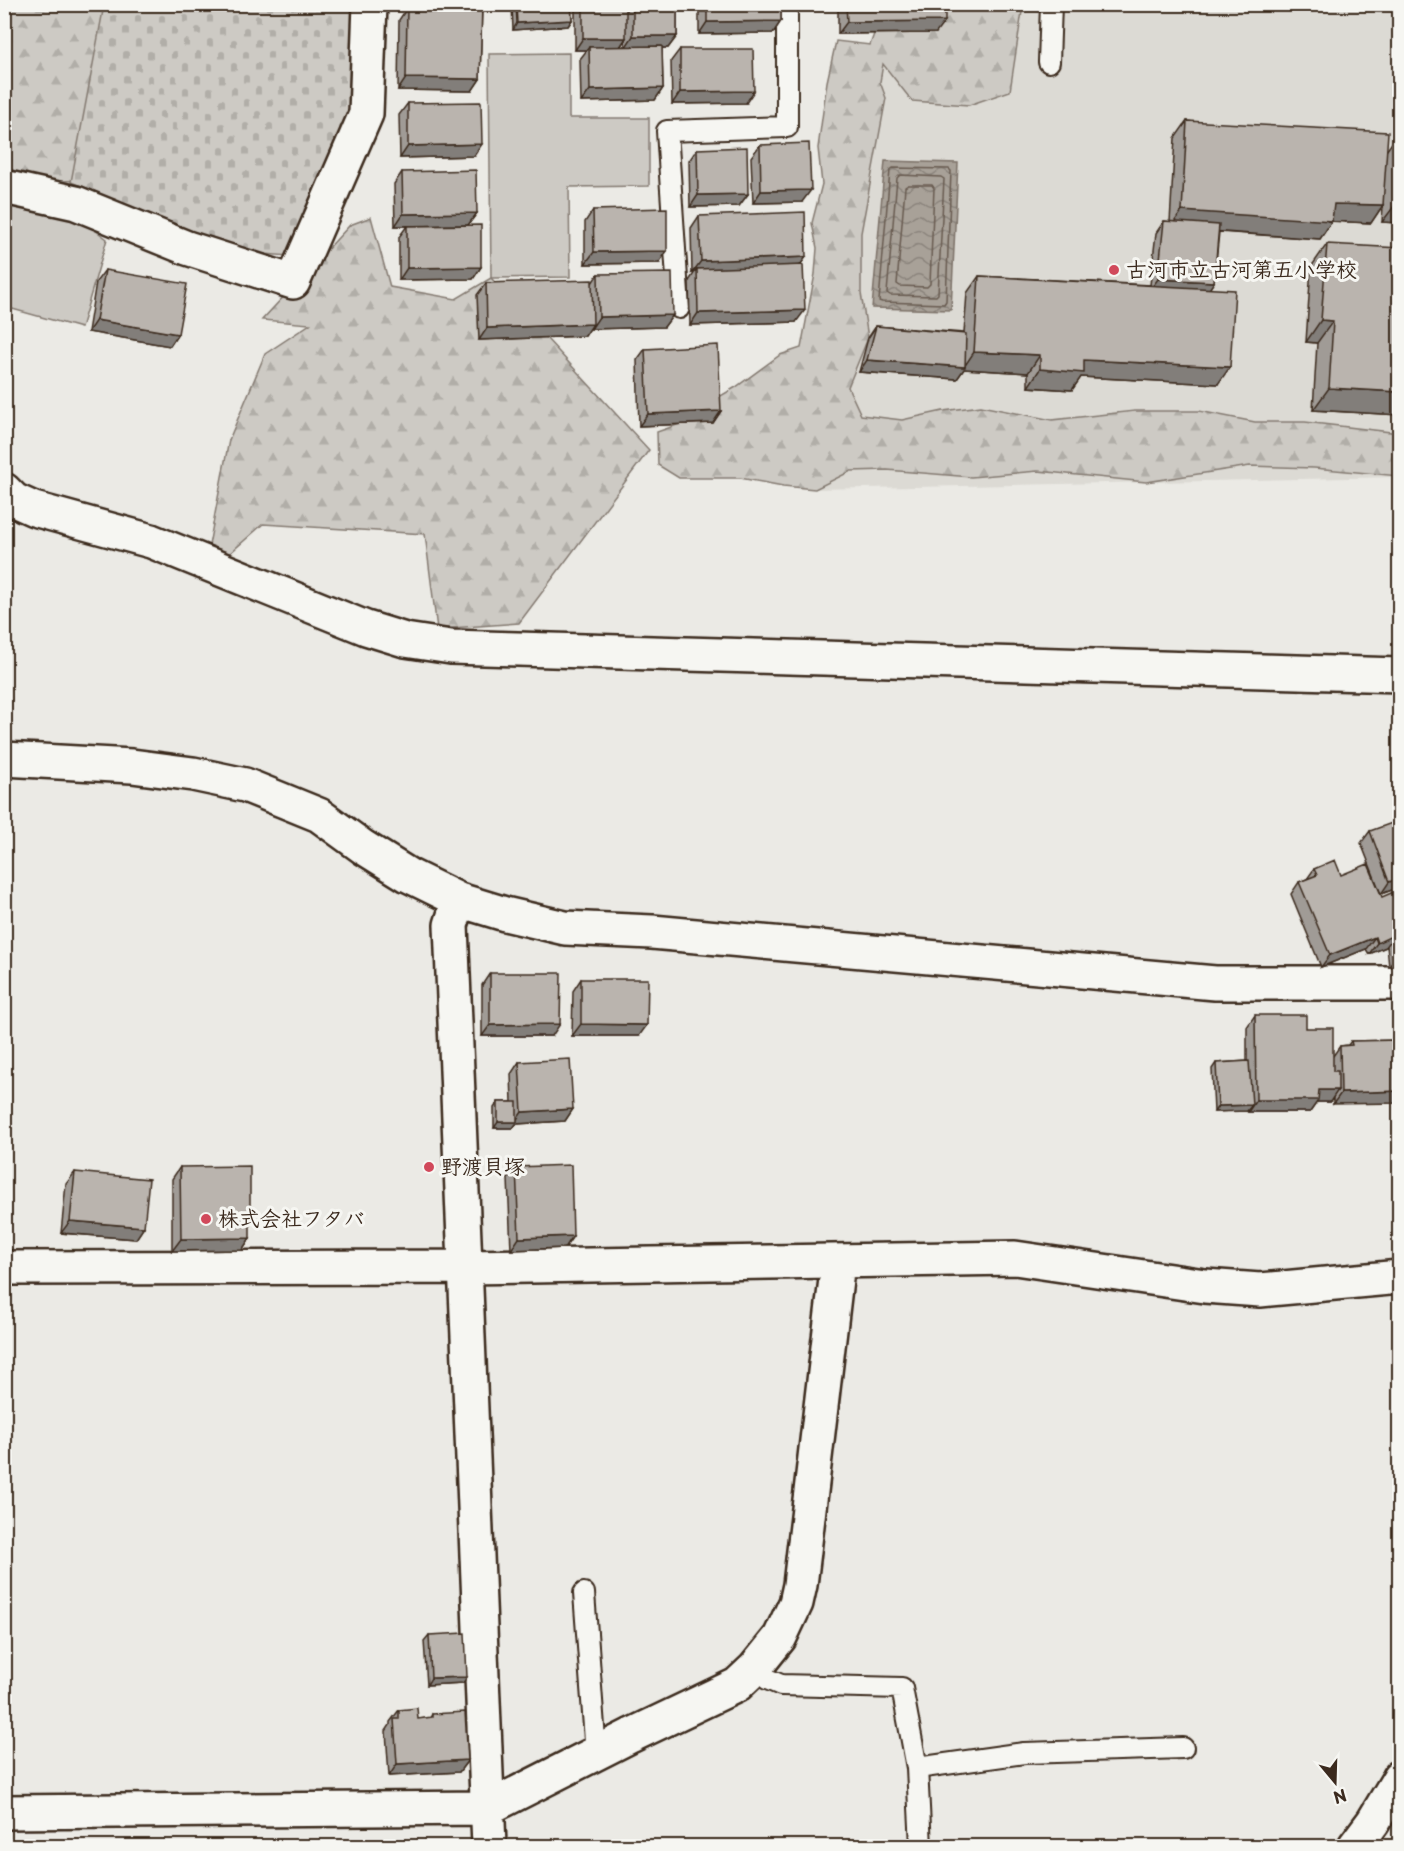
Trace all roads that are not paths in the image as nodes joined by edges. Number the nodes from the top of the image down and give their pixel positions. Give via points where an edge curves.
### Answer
1 (370, 4) edge
2 (787, 4) edge
3 (1051, 4) edge
4 (1049, 62) dead end
5 (4, 187) edge
6 (679, 308) dead end
7 (4, 490) edge
8 (1400, 675) edge
9 (4, 759) edge
10 (459, 900) junction
11 (1400, 983) edge
12 (838, 1262) junction
13 (4, 1268) edge
14 (464, 1268) junction
15 (1400, 1277) edge
16 (584, 1593) dead end
17 (755, 1668) junction
18 (1183, 1748) dead end
19 (596, 1754) junction
20 (917, 1768) junction
21 (1400, 1777) edge
22 (488, 1808) junction
23 (4, 1812) edge
24 (489, 1846) edge
25 (921, 1846) edge
26 (1355, 1846) edge

1 - 5 street via 366,114 293,282 187,248 76,202
2 - 6 lane via 787,127 668,131
3 - 4 lane
7 - 8 street via 14,500 34,509 151,541 366,628 405,640 451,647
9 - 10 street via 132,766 245,785 319,815 408,875
10 - 11 street via 565,928 652,932 1215,983
10 - 14 street via 451,925
12 - 14 street
12 - 15 street via 1015,1258 1205,1286 1260,1290
12 - 17 street via 800,1585 780,1637
13 - 14 street
14 - 22 street
16 - 19 lane
17 - 19 street via 737,1685
17 - 20 lane via 782,1685 902,1688
18 - 20 lane via 1024,1753
19 - 22 street
20 - 25 lane
21 - 26 street
22 - 23 street
22 - 24 street

